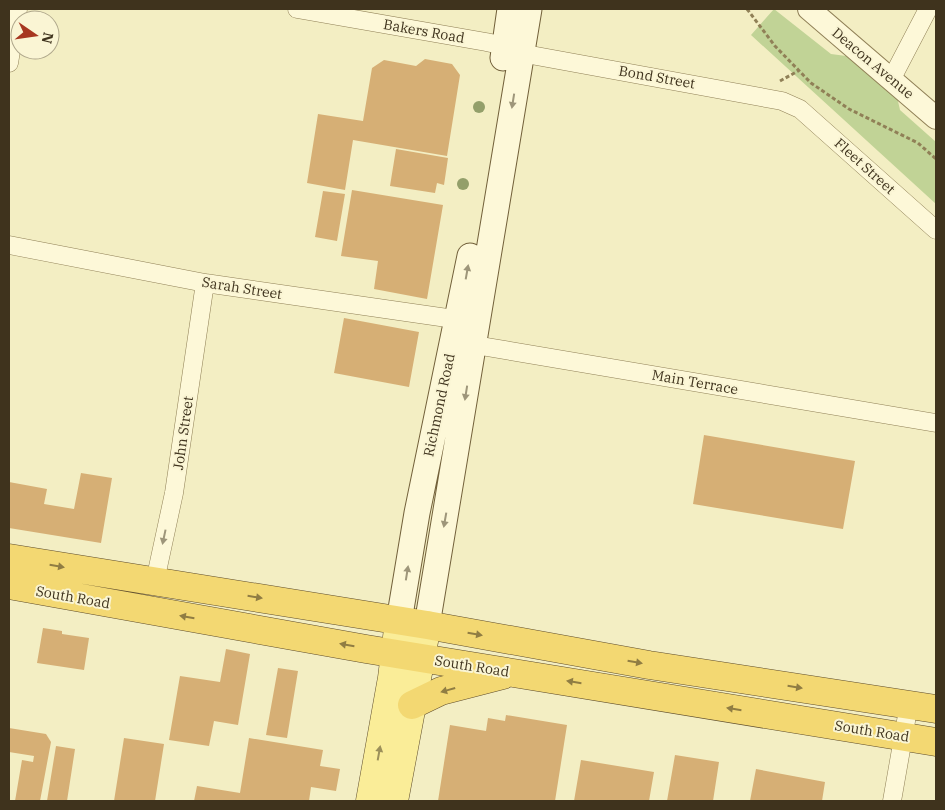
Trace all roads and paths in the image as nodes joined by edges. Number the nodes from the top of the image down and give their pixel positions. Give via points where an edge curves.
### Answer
1 (18, 9) edge
2 (297, 9) edge
3 (510, 9) edge
4 (529, 9) edge
5 (747, 9) edge
6 (809, 9) edge
7 (928, 9) edge
8 (513, 50) junction
9 (9, 63) edge
10 (798, 71) junction
11 (892, 78) junction
12 (780, 81) dead end
13 (792, 104) joint
14 (936, 118) edge
15 (936, 159) edge
16 (936, 230) edge
17 (9, 245) edge
18 (205, 283) junction
19 (465, 332) junction
20 (936, 423) edge
21 (9, 558) edge
22 (155, 581) junction
23 (9, 585) edge
24 (399, 621) junction
25 (427, 625) junction
26 (395, 653) junction
27 (422, 658) junction
28 (511, 672) junction
29 (909, 704) junction
30 (412, 705) junction
31 (936, 709) edge
32 (903, 736) junction
33 (936, 742) edge
34 (370, 801) edge
35 (394, 801) edge
36 (892, 801) edge

1 - 9 street
2 - 8 street, Bakers Road
3 - 8 main road, Richmond Road
4 - 8 main road, Richmond Road
5 - 10 path
6 - 11 street, Deacon Avenue
7 - 11 street
8 - 13 street, Bond Street
8 - 19 main road, Richmond Road
10 - 12 path
10 - 15 path via 830,98 909,138
11 - 14 street, Deacon Avenue
13 - 16 street, Fleet Street
17 - 18 street, Sarah Street
18 - 19 street, Sarah Street
18 -> 22 street, John Street via 174,493
19 - 20 street, Main Terrace
24 -> 19 main road, Richmond Road via 417,513
19 -> 25 main road, Richmond Road
21 -> 22 highway, South Road
22 -> 24 highway, South Road
26 -> 23 highway, South Road
24 - 25 highway, South Road
24 - 26 main road, Richmond Road
25 - 27 main road, Richmond Road
25 -> 29 highway, South Road via 649,665
26 - 27 highway, South Road
34 -> 26 main road, Richmond Road
27 - 28 highway, South Road
27 - 30 main road, Richmond Road
28 -> 30 highway via 441,692
32 -> 28 highway, South Road
29 - 31 highway, South Road
29 - 32 street
30 - 35 main road, Richmond Road
32 - 33 highway, South Road
32 - 36 street

